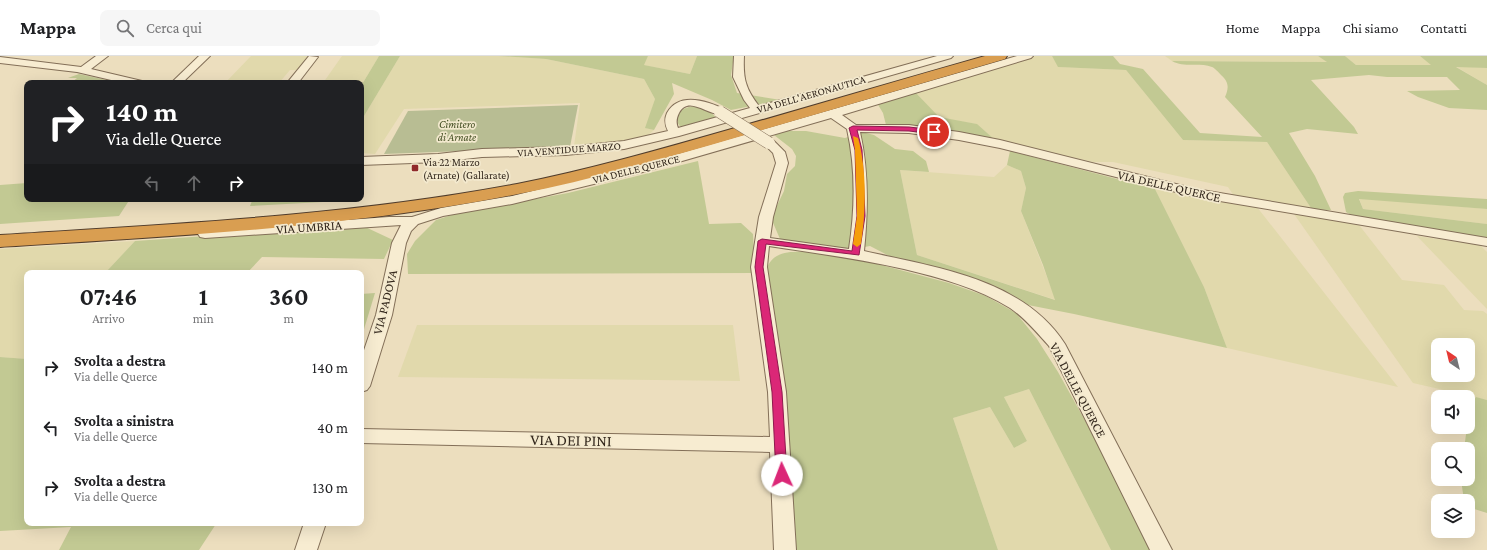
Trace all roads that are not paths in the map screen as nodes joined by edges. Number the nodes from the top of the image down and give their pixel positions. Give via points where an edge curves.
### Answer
1 (103, 56) edge
2 (205, 56) edge
3 (739, 56) edge
4 (948, 56) edge
5 (975, 56) edge
6 (1000, 56) edge
7 (1028, 56) edge
8 (313, 58) dead end
9 (0, 60) edge
10 (83, 70) junction
11 (125, 80) edge
12 (179, 80) edge
13 (295, 80) edge
14 (756, 109) junction
15 (833, 114) junction
16 (853, 128) junction
17 (675, 133) junction
18 (438, 158) junction
19 (364, 162) edge
20 (364, 173) edge
21 (413, 221) junction
22 (0, 231) edge
23 (205, 234) dead end
24 (0, 241) edge
25 (762, 241) junction
26 (1487, 242) edge
27 (856, 254) junction
28 (364, 377) edge
29 (364, 436) edge
30 (780, 445) junction
31 (314, 526) edge
32 (306, 550) edge
33 (785, 550) edge
34 (1161, 550) edge

1 - 10 street
2 - 12 street
3 - 14 street via 738,77
4 - 14 street, VIA DELL'AERONAUTICA
5 - 22 highway via 634,154 484,187 395,201 308,210
6 - 24 highway via 642,160 487,195 394,210 304,220
7 - 15 street, VIA DELLE QUERCE
8 - 13 street
9 - 10 street
10 - 11 street
14 - 17 street, VIA DELL'AERONAUTICA
15 - 16 street
15 - 21 street, VIA DELLE QUERCE via 647,167 512,200 441,212
16 - 26 street, VIA DELLE QUERCE via 909,129 959,136 1196,193
16 - 27 street via 858,150 861,216
17 - 18 street, VIA VENTIDUE MARZO via 624,145
17 - 25 street, bridge via 670,125 674,111 679,106 700,103 720,112 779,152 782,164 766,217
18 - 19 street, VIA VENTIDUE MARZO
18 - 20 street, VIA VENTIDUE MARZO via 390,170
21 - 23 street, VIA UMBRIA
21 - 28 street, VIA PADOVA via 405,229 399,243 384,314
25 - 27 street
25 - 30 street via 759,267 777,392
27 - 34 street, VIA DELLE QUERCE via 957,279 994,293 1016,305 1042,328 1056,344
29 - 30 street, VIA DEI PINI
30 - 33 street
31 - 32 street

